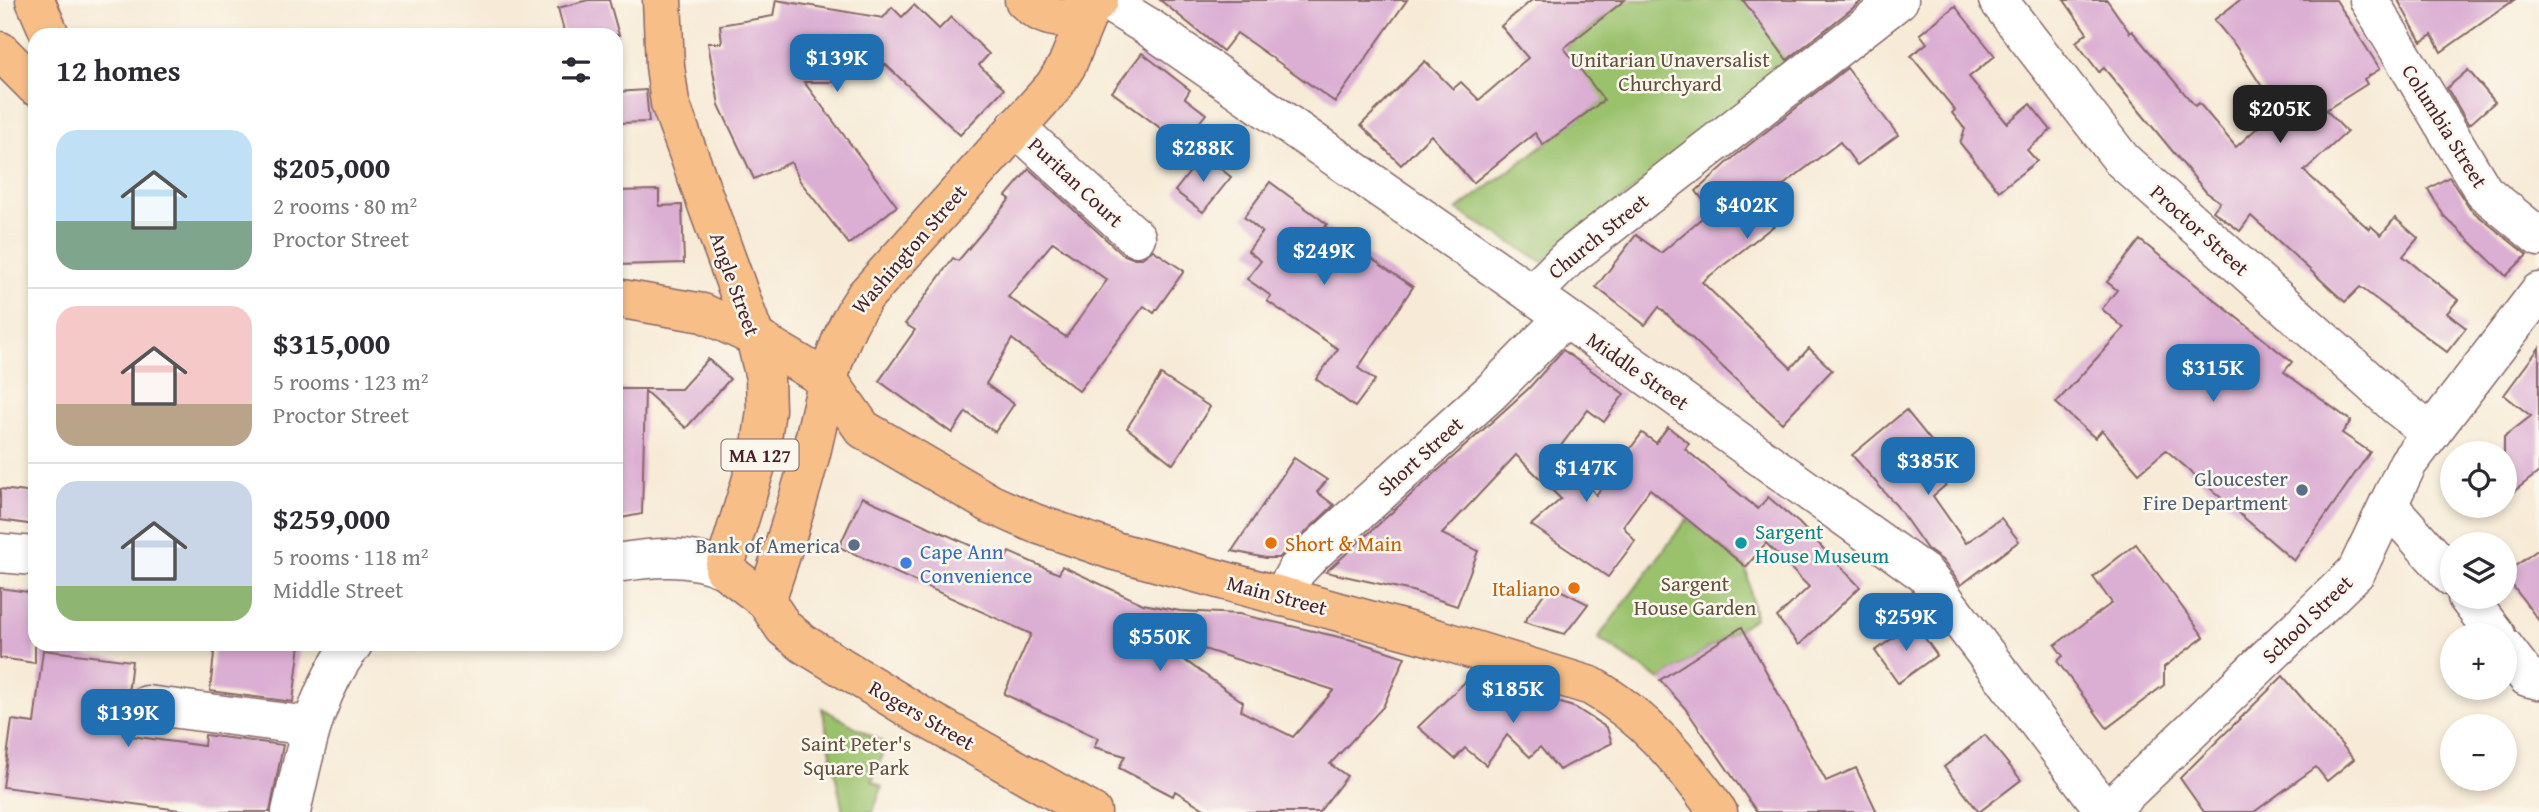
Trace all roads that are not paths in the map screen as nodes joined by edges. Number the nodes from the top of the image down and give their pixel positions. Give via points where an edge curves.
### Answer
1 (35, 0) edge
2 (662, 0) edge
3 (1024, 0) edge
4 (1899, 0) edge
5 (1998, 0) edge
6 (2369, 0) edge
7 (1098, 3) edge
8 (47, 28) edge
9 (0, 51) edge
10 (28, 79) edge
11 (1016, 127) junction
12 (1136, 237) dead end
13 (2539, 237) edge
14 (2539, 292) edge
15 (1532, 294) junction
16 (623, 299) edge
17 (1564, 318) junction
18 (755, 337) junction
19 (829, 381) junction
20 (863, 429) junction
21 (2431, 433) junction
22 (811, 450) junction
23 (756, 467) junction
24 (2388, 505) junction
25 (0, 554) edge
26 (28, 556) edge
27 (623, 562) edge
28 (2440, 564) edge
29 (724, 569) junction
30 (1282, 597) junction
31 (766, 601) junction
32 (2476, 609) edge
33 (2487, 623) edge
34 (349, 651) edge
35 (2517, 664) edge
36 (2539, 680) edge
37 (147, 705) dead end
38 (310, 726) junction
39 (291, 812) edge
40 (1092, 812) edge
41 (1718, 812) edge
42 (2106, 812) edge

1 - 8 main road
2 - 18 main road, Angle Street via 670,103
3 - 7 main road via 1047,17 1062,19
4 - 15 street, Church Street via 1569,257
5 - 21 street, Proctor Street via 2122,160
6 - 13 street, Columbia Street via 2484,192
7 - 11 main road, Washington Street via 1060,75
7 - 15 street, Middle Street via 1147,26
9 - 10 main road
11 - 12 street, Puritan Court
11 - 19 main road, Washington Street via 865,296 842,332
14 - 21 street, School Street
15 - 17 street, Middle Street
16 - 18 main road via 703,313
17 - 30 street, Short Street via 1490,393 1311,555
17 - 42 street, Middle Street via 1925,574
18 - 19 main road
18 - 23 main road, Angle Street / MA 127 via 765,378 766,410
19 - 20 main road, Main Street
19 - 22 main road, Washington Street / MA 127
20 - 22 main road
20 - 30 main road, Main Street via 992,504 1034,523 1115,551
21 - 24 street, School Street via 2408,463
22 - 23 main road
22 - 31 main road, Washington Street / MA 127
23 - 29 main road, Angle Street / MA 127
24 - 28 street
24 - 42 street, School Street via 2356,572
25 - 26 street
27 - 29 street via 696,559
29 - 31 main road, Rogers Street
30 - 41 main road, Main Street via 1591,685 1665,742
31 - 40 main road, Rogers Street via 783,628 804,644
32 - 33 street
34 - 38 street via 328,681
35 - 36 street via 2527,677
37 - 38 street
38 - 39 street

